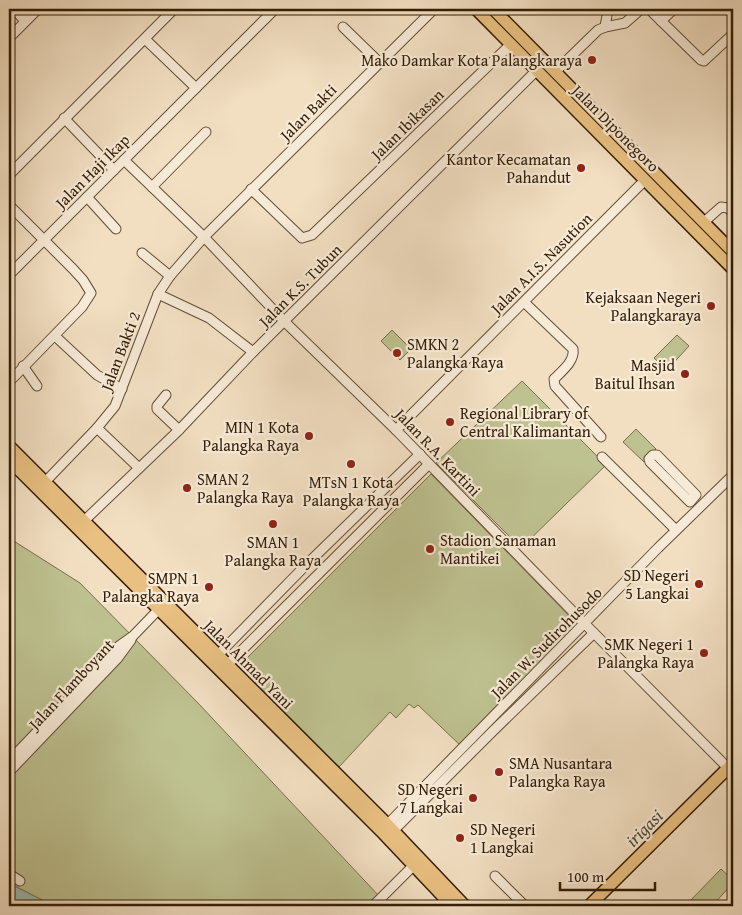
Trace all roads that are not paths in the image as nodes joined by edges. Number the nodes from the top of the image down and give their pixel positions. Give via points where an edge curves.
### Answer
1 (14, 9) edge
2 (38, 9) edge
3 (174, 9) edge
4 (275, 9) edge
5 (434, 9) edge
6 (476, 9) edge
7 (493, 9) edge
8 (608, 9) edge
9 (641, 9) edge
10 (648, 9) edge
11 (674, 9) edge
12 (25, 21) junction
13 (661, 21) junction
14 (343, 27) dead end
15 (605, 27) junction
16 (732, 36) edge
17 (9, 38) edge
18 (145, 39) junction
19 (510, 46) junction
20 (379, 62) junction
21 (536, 71) junction
22 (555, 72) junction
23 (196, 88) junction
24 (599, 116) junction
25 (64, 118) junction
26 (590, 125) junction
27 (206, 132) dead end
28 (124, 160) junction
29 (10, 170) edge
30 (114, 170) junction
31 (645, 180) junction
32 (152, 186) junction
33 (251, 189) junction
34 (87, 197) junction
35 (9, 205) edge
36 (733, 213) edge
37 (704, 222) junction
38 (116, 229) dead end
39 (204, 237) junction
40 (44, 240) junction
41 (721, 240) junction
42 (713, 248) junction
43 (733, 252) edge
44 (142, 253) dead end
45 (733, 269) edge
46 (9, 275) edge
47 (170, 276) junction
48 (158, 294) junction
49 (524, 302) junction
50 (285, 322) junction
51 (55, 336) junction
52 (253, 352) junction
53 (23, 366) junction
54 (9, 382) edge
55 (37, 386) dead end
56 (122, 389) junction
57 (166, 394) dead end
58 (97, 428) junction
59 (179, 430) junction
60 (396, 430) junction
61 (602, 437) dead end
62 (9, 446) edge
63 (420, 454) junction
64 (602, 457) dead end
65 (9, 460) edge
66 (429, 464) junction
67 (138, 468) junction
68 (733, 475) edge
69 (45, 487) junction
70 (693, 498) junction
71 (700, 507) junction
72 (85, 520) junction
73 (676, 530) junction
74 (131, 574) junction
75 (159, 609) junction
76 (248, 624) junction
77 (585, 624) junction
78 (594, 633) junction
79 (258, 634) junction
80 (218, 655) junction
81 (228, 664) junction
82 (534, 677) junction
83 (541, 685) junction
84 (490, 726) junction
85 (40, 734) junction
86 (9, 761) edge
87 (731, 766) edge
88 (9, 772) edge
89 (387, 831) junction
90 (414, 865) junction
91 (9, 874) edge
92 (495, 876) dead end
93 (20, 881) dead end
94 (443, 890) junction
95 (373, 906) edge
96 (452, 906) edge
97 (465, 906) edge
98 (524, 906) edge
99 (589, 906) edge

1 - 12 street
2 - 12 street
3 - 18 street
4 - 23 street, Jalan Haji Ikap
5 - 20 street, Jalan Bakti
6 - 19 main road, Jalan Diponegoro
7 - 22 main road, Jalan Diponegoro
8 - 15 street
9 - 15 street via 625,23
10 - 13 street
11 - 13 street
12 - 17 street
13 - 16 street via 704,61
14 - 20 street
15 - 22 street
18 - 23 street
18 - 25 street
19 - 21 main road, Jalan Diponegoro
19 - 33 street, Jalan Ibikasan via 312,235 302,238
20 - 33 street, Jalan Bakti
21 - 26 main road, Jalan Diponegoro
21 - 50 street, Jalan K.S. Tubun
22 - 24 main road, Jalan Diponegoro
23 - 28 street, Jalan Haji Ikap
24 - 26 main road
24 - 37 main road, Jalan Diponegoro
25 - 29 street
25 - 30 street
26 - 31 main road, Jalan Diponegoro
27 - 32 street
28 - 30 street, Jalan Haji Ikap
28 - 32 street, Jalan R.A. Kartini
30 - 34 street, Jalan Haji Ikap
31 - 42 main road, Jalan Diponegoro
31 - 49 street, Jalan A.I.S. Nasution
32 - 39 street, Jalan R.A. Kartini
33 - 39 street, Jalan Bakti
34 - 38 street
34 - 40 street, Jalan Haji Ikap
35 - 40 street
36 - 37 street via 721,207
37 - 41 main road, Jalan Diponegoro
39 - 47 street, Jalan Bakti 2
39 - 50 street, Jalan R.A. Kartini
40 - 46 street, Jalan Haji Ikap
40 - 51 street via 73,269 89,288 90,294 86,303
41 - 42 main road
41 - 43 main road, Jalan Diponegoro
42 - 45 main road, Jalan Diponegoro
44 - 47 street
47 - 48 street, Jalan Bakti 2
48 - 52 street via 209,318
48 - 56 street, Jalan Bakti 2
49 - 60 street, Jalan A.I.S. Nasution
49 - 61 street via 573,349 572,360 554,383
50 - 52 street, Jalan K.S. Tubun
50 - 60 street, Jalan R.A. Kartini
51 - 53 street
51 - 56 street via 97,375
52 - 59 street, Jalan K.S. Tubun
53 - 54 street
53 - 55 street
56 - 58 street, Jalan Bakti 2 via 113,410
57 - 59 street via 157,409
58 - 67 street
58 - 69 street, Jalan Bakti 2
59 - 67 street, Jalan K.S. Tubun
60 - 63 street, Jalan R.A. Kartini
62 - 69 main road, Jalan Ahmad Yani
63 - 66 street, Jalan R.A. Kartini
63 - 76 street
64 - 73 street
65 - 69 main road, Jalan Ahmad Yani
66 - 77 street, Jalan R.A. Kartini
66 - 79 street
67 - 72 street, Jalan K.S. Tubun
68 - 71 street, Jalan W. Sudirohusodo
69 - 72 main road, Jalan Ahmad Yani
69 - 74 main road, Jalan Ahmad Yani
70 - 70 street via 696,495 657,455 649,459 690,502
70 - 71 street
71 - 73 street, Jalan W. Sudirohusodo
72 - 74 main road, Jalan Ahmad Yani
73 - 77 street, Jalan W. Sudirohusodo
74 - 75 main road, Jalan Ahmad Yani
74 - 80 main road, Jalan Ahmad Yani
75 - 85 street, Jalan Flamboyant
75 - 89 main road, Jalan Ahmad Yani
76 - 79 street
76 - 80 street
77 - 78 street, Jalan R.A. Kartini
77 - 82 street, Jalan W. Sudirohusodo
78 - 83 street, Jalan W. Sudirohusodo
78 - 87 street, Jalan R.A. Kartini
79 - 81 street
80 - 81 main road, Jalan Ahmad Yani
81 - 89 main road, Jalan Ahmad Yani
82 - 83 street
82 - 84 street, Jalan W. Sudirohusodo
83 - 84 street, Jalan W. Sudirohusodo
84 - 89 street, Jalan W. Sudirohusodo
85 - 86 street, Jalan Flamboyant
85 - 88 street, Jalan Flamboyant
87 - 99 main road
89 - 90 main road, Jalan Ahmad Yani
89 - 94 main road, Jalan Ahmad Yani
90 - 94 main road, Jalan Ahmad Yani
90 - 95 street
91 - 93 street
92 - 98 street
94 - 96 main road, Jalan Ahmad Yani
94 - 97 main road, Jalan Ahmad Yani

